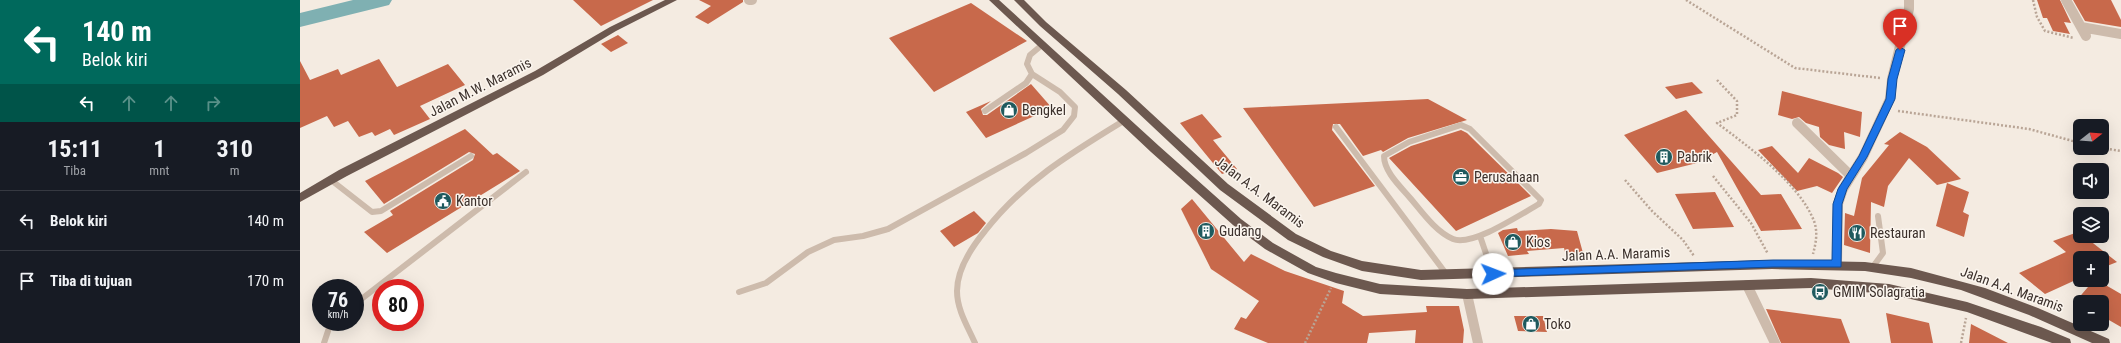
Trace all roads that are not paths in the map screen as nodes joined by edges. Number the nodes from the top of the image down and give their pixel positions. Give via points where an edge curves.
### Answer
1 (672, 0) edge
2 (994, 0) edge
3 (1019, 0) edge
4 (1909, 0) edge
5 (2066, 0) edge
6 (1043, 24) junction
7 (2081, 26) junction
8 (1026, 30) junction
9 (2121, 34) edge
10 (2086, 36) road end
11 (1042, 44) junction
12 (1032, 74) junction
13 (984, 111) dead end
14 (1125, 120) junction
15 (1797, 122) dead end
16 (1336, 127) dead end
17 (471, 156) dead end
18 (526, 172) dead end
19 (1850, 176) junction
20 (331, 180) junction
21 (300, 198) edge
22 (1878, 216) dead end
23 (1480, 236) junction
24 (1837, 264) junction
25 (1872, 268) junction
26 (1493, 274) junction
27 (1447, 275) junction
28 (1747, 285) junction
29 (739, 292) dead end
30 (1468, 294) junction
31 (364, 297) edge
32 (328, 331) edge
33 (324, 343) edge
34 (975, 343) edge
35 (1478, 343) edge
36 (1776, 343) edge
37 (2065, 343) edge
38 (2104, 343) edge

1 - 20 highway, Jalan M.W. Maramis via 613,29 539,73
2 - 8 highway
3 - 6 highway, Jalan A.A. Maramis
4 - 19 street via 1890,99 1863,157
5 - 7 street
6 - 8 highway
6 - 27 highway, Jalan A.A. Maramis via 1122,92 1192,159 1292,237 1327,254 1362,266 1404,273
7 - 9 street
7 - 10 street
8 - 11 highway
11 - 12 lane via 1030,55 1027,64
11 - 14 highway
12 - 13 lane via 1026,83 1007,98
12 - 29 lane via 1060,92 1075,107 1074,116 1063,130 1026,154 888,229 834,240 808,252 766,283
14 - 30 highway via 1193,184 1252,234 1312,270 1380,289
14 - 34 lane via 1020,192 975,244 963,264 957,280 956,293
15 - 19 street
16 - 27 lane
17 - 20 lane via 381,211 372,212
18 - 31 lane
19 - 24 street via 1838,204
20 - 21 highway, Jalan M.W. Maramis
22 - 25 lane via 1883,253
23 - 23 lane via 1455,240 1447,237 1389,172 1384,164 1384,156 1409,142 1461,125 1470,129 1541,200 1539,204
23 - 26 lane
24 - 25 highway, Jalan A.A. Maramis
24 - 26 highway, Jalan A.A. Maramis
25 - 38 highway, Jalan A.A. Maramis via 1911,273 1976,290 2074,328
26 - 27 highway, Jalan A.A. Maramis
28 - 30 highway
28 - 36 street
28 - 37 highway via 1811,283 1889,289 1967,308
30 - 35 street
32 - 33 lane

